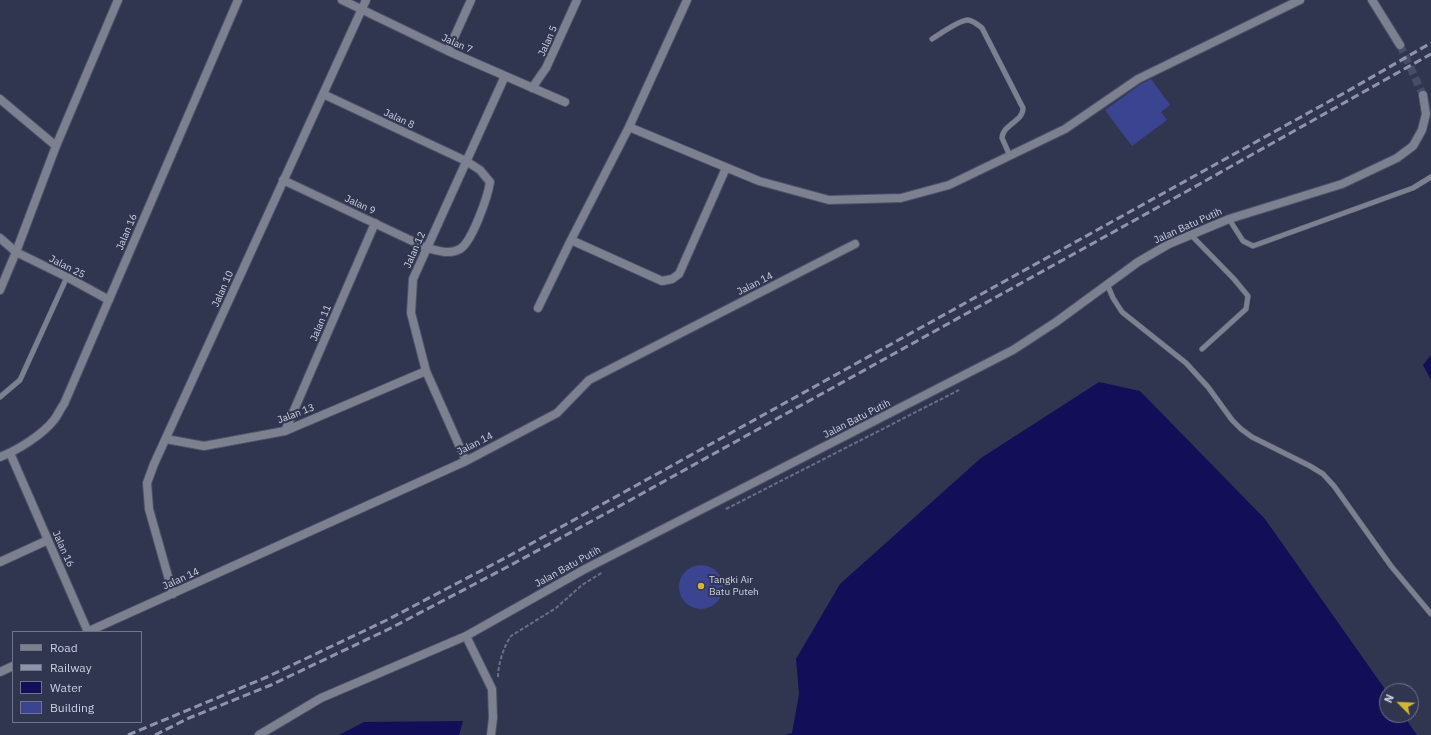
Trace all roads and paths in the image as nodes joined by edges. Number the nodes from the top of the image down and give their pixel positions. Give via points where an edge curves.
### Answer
1 (118, 0) edge
2 (238, 0) edge
3 (342, 0) edge
4 (366, 0) edge
5 (471, 0) edge
6 (577, 0) edge
7 (688, 0) edge
8 (1300, 0) edge
9 (1372, 0) edge
10 (361, 10) junction
11 (932, 39) dead end
12 (1400, 45) tunnel mouth
13 (448, 51) junction
14 (505, 76) junction
15 (532, 88) junction
16 (323, 94) junction
17 (1423, 95) tunnel mouth
18 (0, 99) edge
19 (565, 102) dead end
20 (629, 127) junction
21 (56, 146) junction
22 (1010, 156) junction
23 (466, 161) junction
24 (726, 168) junction
25 (1431, 177) edge
26 (284, 180) junction
27 (1229, 219) junction
28 (375, 223) junction
29 (1191, 235) junction
30 (0, 238) edge
31 (571, 240) junction
32 (855, 244) dead end
33 (427, 248) junction
34 (16, 252) junction
35 (67, 277) junction
36 (1107, 284) junction
37 (0, 290) edge
38 (109, 300) junction
39 (538, 308) dead end
40 (1202, 349) dead end
41 (426, 371) junction
42 (964, 387) dead end
43 (0, 396) edge
44 (285, 431) junction
45 (166, 438) junction
46 (10, 453) junction
47 (0, 457) edge
48 (466, 461) junction
49 (726, 510) dead end
50 (48, 540) junction
51 (0, 562) edge
52 (608, 569) dead end
53 (173, 594) junction
54 (1431, 614) edge
55 (88, 631) edge
56 (90, 631) edge
57 (466, 636) junction
58 (12, 666) edge
59 (0, 672) edge
60 (498, 683) dead end
61 (259, 735) edge
62 (491, 735) edge

1 - 21 street
2 - 38 street, Jalan 16
3 - 10 street, Jalan 7
4 - 10 street, Jalan 10
5 - 13 street
6 - 15 street, Jalan 5 via 546,68
7 - 20 street
8 - 22 street via 1138,79 1065,129
9 - 12 street
10 - 13 street, Jalan 7
10 - 16 street, Jalan 10
11 - 22 lane via 969,20 982,28 1023,108 1021,116 1004,130 1002,136
13 - 14 street, Jalan 7
14 - 15 street, Jalan 7
14 - 23 street, Jalan 12
15 - 19 street, Jalan 7
16 - 23 street, Jalan 8
16 - 26 street, Jalan 10
17 - 27 street, Jalan Batu Putih via 1426,114 1422,130 1413,146 1397,158 1342,184
18 - 21 street
20 - 24 street
20 - 31 street
21 - 34 street
22 - 24 street via 949,185 901,198 829,200 759,181
23 - 33 street, Jalan 12
23 - 33 street, Jalan 8 via 480,170 490,182 478,220 466,244 460,249 444,253
24 - 31 street via 679,274 672,279 662,281
25 - 27 lane via 1413,188 1253,246 1243,241
26 - 28 street, Jalan 9
26 - 45 street, Jalan 10
27 - 29 street, Jalan Batu Putih
28 - 33 street, Jalan 9
28 - 44 street, Jalan 11
29 - 36 street, Jalan Batu Putih via 1150,255
29 - 40 lane via 1248,296 1246,309
30 - 34 street, Jalan 25
31 - 39 street
32 - 48 street, Jalan 14 via 589,380 557,413
33 - 41 street, Jalan 12 via 413,279 411,313
34 - 35 street, Jalan 25
34 - 37 street
35 - 38 street, Jalan 25
35 - 43 lane via 20,380
36 - 54 lane via 1122,312 1186,363 1241,429 1323,474 1391,566
36 - 57 street, Jalan Batu Putih via 1013,350 585,569
38 - 46 street, Jalan 16 via 64,404 54,420
41 - 44 street, Jalan 13
41 - 48 street, Jalan 12
42 - 49 path
44 - 45 street, Jalan 13 via 204,446
45 - 53 street, Jalan 10 via 147,483 149,509
46 - 47 street, Jalan 16
46 - 50 street, Jalan 16
48 - 53 street, Jalan 14
50 - 51 street
50 - 55 street, Jalan 16
52 - 60 path via 582,585 556,608 511,636 506,643 498,672
53 - 56 street, Jalan 14
57 - 61 street, Jalan Batu Putih via 321,698
57 - 62 street via 492,689
58 - 59 street

